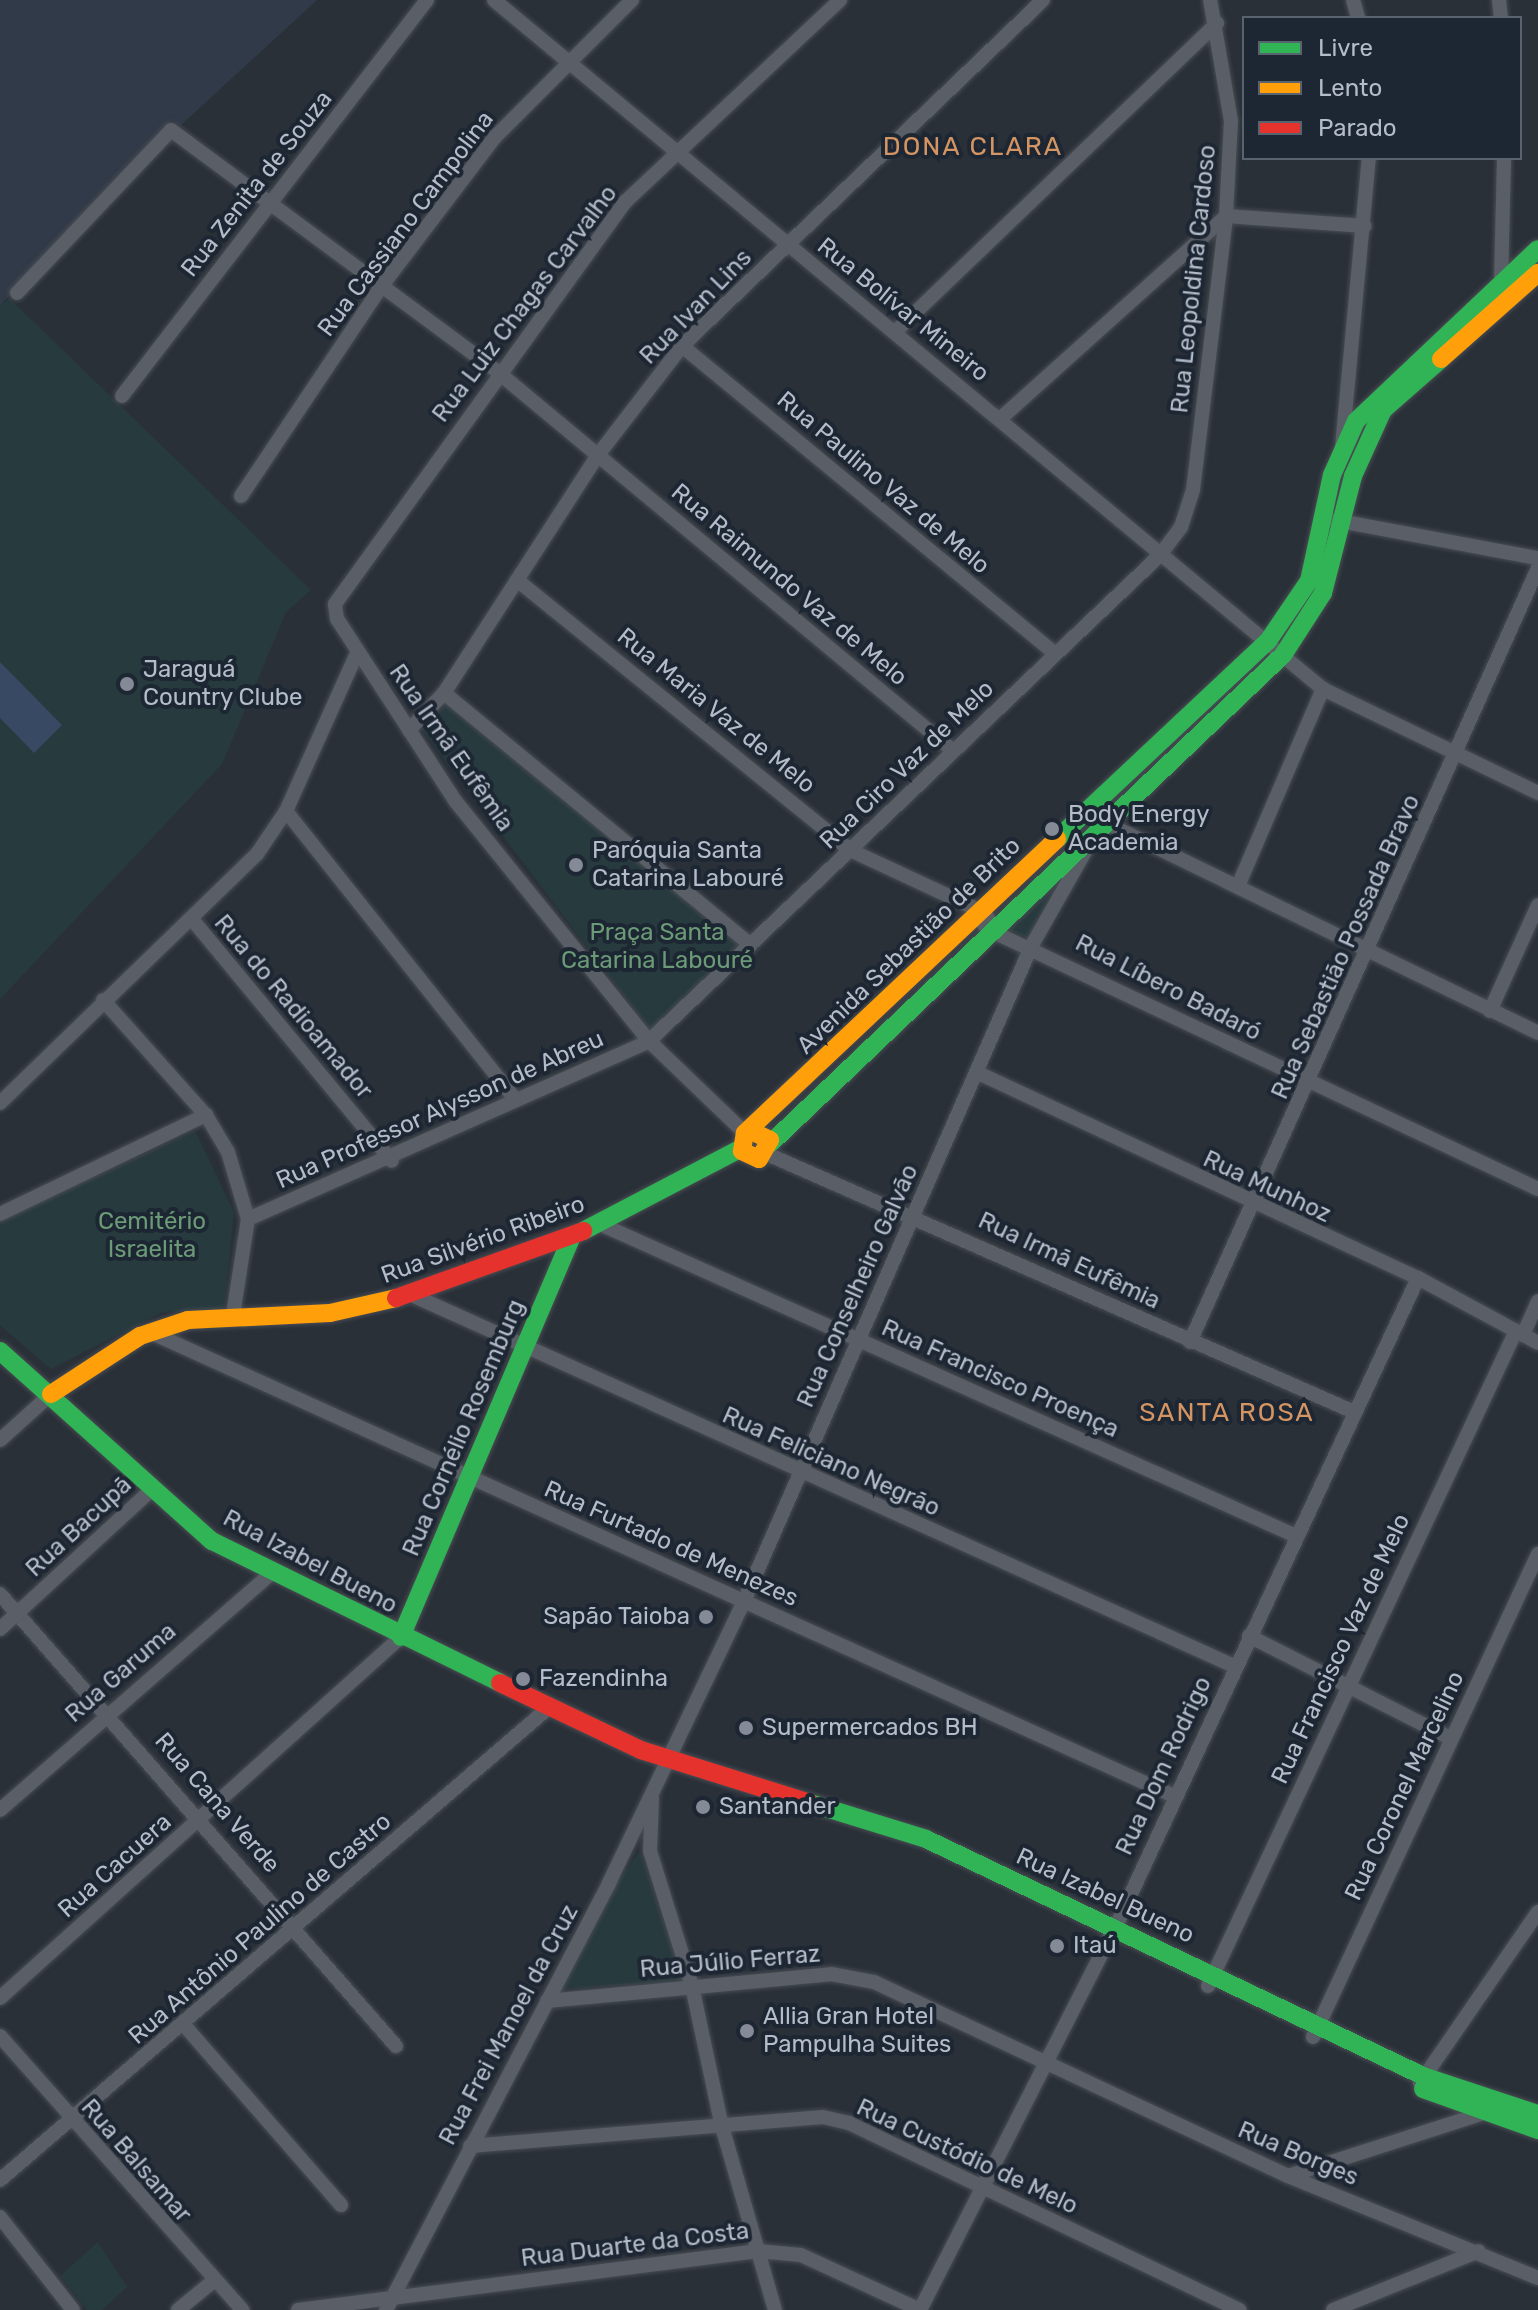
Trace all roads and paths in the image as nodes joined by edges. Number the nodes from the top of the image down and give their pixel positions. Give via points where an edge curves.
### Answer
1 (427, 0) edge
2 (494, 0) edge
3 (632, 0) edge
4 (840, 0) edge
5 (1043, 0) edge
6 (1210, 0) edge
7 (1217, 23) junction
8 (566, 62) junction
9 (679, 153) junction
10 (1369, 160) edge
11 (1504, 160) edge
12 (270, 202) junction
13 (1226, 216) junction
14 (1365, 226) junction
15 (788, 243) junction
16 (1538, 249) edge
17 (1538, 273) edge
18 (1501, 282) junction
19 (381, 287) junction
20 (17, 293) dead end
21 (896, 331) junction
22 (682, 346) junction
23 (499, 373) junction
24 (122, 396) dead end
25 (1001, 418) junction
26 (1342, 447) junction
27 (598, 455) junction
28 (241, 496) dead end
29 (1326, 518) junction
30 (1347, 522) junction
31 (1160, 555) junction
32 (1538, 558) edge
33 (1538, 568) edge
34 (517, 580) junction
35 (339, 591) joint
36 (1268, 641) junction
37 (358, 651) junction
38 (1056, 654) junction
39 (1283, 655) junction
40 (1323, 689) junction
41 (444, 693) junction
42 (409, 730) junction
43 (951, 749) junction
44 (1456, 757) junction
45 (1538, 793) edge
46 (286, 811) junction
47 (1100, 829) junction
48 (850, 850) junction
49 (1238, 886) junction
50 (1538, 905) edge
51 (976, 913) junction
52 (191, 918) junction
53 (996, 929) junction
54 (751, 945) junction
55 (1032, 945) junction
56 (1370, 951) junction
57 (103, 1000) junction
58 (1490, 1011) junction
59 (1538, 1033) edge
60 (649, 1041) junction
61 (976, 1072) junction
62 (1307, 1082) junction
63 (516, 1100) junction
64 (0, 1103) edge
65 (206, 1115) junction
66 (746, 1137) junction
67 (769, 1149) junction
68 (392, 1161) junction
69 (1538, 1189) edge
70 (1254, 1206) junction
71 (914, 1213) junction
72 (0, 1214) edge
73 (248, 1219) junction
74 (600, 1224) junction
75 (556, 1251) junction
76 (1418, 1278) junction
77 (412, 1295) junction
78 (1538, 1301) edge
79 (233, 1315) junction
80 (150, 1332) junction
81 (1520, 1333) junction
82 (859, 1339) junction
83 (1190, 1342) junction
84 (1538, 1343) edge
85 (522, 1348) junction
86 (0, 1351) edge
87 (51, 1394) junction
88 (1352, 1411) junction
89 (0, 1440) edge
90 (800, 1473) junction
91 (469, 1476) junction
92 (152, 1489) junction
93 (1294, 1535) junction
94 (1538, 1554) edge
95 (273, 1572) junction
96 (0, 1594) edge
97 (744, 1601) junction
98 (18, 1613) junction
99 (0, 1629) edge
100 (1249, 1636) junction
101 (401, 1637) junction
102 (1234, 1666) junction
103 (1347, 1687) junction
104 (547, 1709) junction
105 (110, 1711) junction
106 (1450, 1738) junction
107 (664, 1763) junction
108 (653, 1790) junction
109 (1174, 1796) junction
110 (0, 1810) edge
111 (203, 1818) junction
112 (623, 1850) junction
113 (650, 1851) junction
114 (1538, 1912) edge
115 (296, 1930) junction
116 (1113, 1932) junction
117 (1210, 1980) junction
118 (692, 1986) junction
119 (0, 1998) edge
120 (547, 2001) junction
121 (184, 2025) junction
122 (1315, 2032) junction
123 (0, 2036) edge
124 (396, 2046) dead end
125 (1044, 2063) junction
126 (1420, 2082) junction
127 (1469, 2114) junction
128 (1538, 2116) edge
129 (71, 2119) junction
130 (721, 2123) junction
131 (1538, 2130) edge
132 (470, 2146) junction
133 (1288, 2176) junction
134 (0, 2180) edge
135 (981, 2188) junction
136 (341, 2205) dead end
137 (0, 2217) edge
138 (758, 2251) junction
139 (1479, 2251) junction
140 (1538, 2278) edge
141 (211, 2283) junction
142 (389, 2305) edge
143 (73, 2310) edge
144 (178, 2310) edge
145 (242, 2310) edge
146 (298, 2310) edge
147 (775, 2310) edge
148 (920, 2310) edge
149 (1239, 2310) edge
150 (1333, 2310) edge

1 - 12 street, Rua Zenita de Souza
2 - 8 street, Rua Bolívar Mineiro
3 - 8 street, Rua Cassiano Campolina
4 - 9 street, Rua Luiz Chagas Carvalho
5 - 15 street, Rua Ivan Lins
6 - 7 street, Rua Leopoldina Cardoso
7 - 13 street, Rua Leopoldina Cardoso via 1231,121
7 - 21 street
8 - 9 street, Rua Bolívar Mineiro
8 - 19 street, Rua Cassiano Campolina via 495,137
9 - 15 street, Rua Bolívar Mineiro
9 - 23 street, Rua Luiz Chagas Carvalho via 625,202
10 - 14 street
11 - 18 street
12 - 19 street, Rua Raimundo Vaz de Melo
12 - 20 street, Rua Raimundo Vaz de Melo via 171,130
12 - 24 street, Rua Zenita de Souza
13 - 14 street
13 - 25 street
13 - 31 street, Rua Leopoldina Cardoso via 1193,490 1181,527
14 - 26 street via 1340,413
15 - 21 street, Rua Bolívar Mineiro
15 - 22 street, Rua Ivan Lins
16 - 18 street, Avenida Sebastião de Brito
17 - 30 street, Avenida Sebastião de Brito via 1383,410 1353,476
18 - 26 street, Avenida Sebastião de Brito via 1370,402
19 - 23 street, Rua Raimundo Vaz de Melo
19 - 28 street, Rua Cassiano Campolina
21 - 25 street, Rua Bolívar Mineiro
22 - 27 street, Rua Ivan Lins
22 - 38 street, Rua Paulino Vaz de Melo
23 - 27 street, Rua Raimundo Vaz de Melo
23 - 35 street, Rua Luiz Chagas Carvalho
25 - 31 street, Rua Bolívar Mineiro
26 - 29 street, Avenida Sebastião de Brito
27 - 34 street, Rua Ivan Lins
27 - 43 street, Rua Raimundo Vaz de Melo
29 - 30 street
29 - 36 street, Avenida Sebastião de Brito via 1309,581
30 - 32 street
30 - 39 street, Avenida Sebastião de Brito via 1323,593
31 - 36 street, Rua Bolívar Mineiro
31 - 38 street, Rua Ciro Vaz de Melo
33 - 44 street, Rua Sebastião Possada Bravo
34 - 41 street, Rua Ivan Lins
34 - 48 street, Rua Maria Vaz de Melo
35 - 37 street, Rua Irmã Eufêmia via 337,619
36 - 39 street, Rua Bolívar Mineiro
36 - 51 street, Avenida Sebastião de Brito
37 - 42 street, Rua Irmã Eufêmia
37 - 46 street
38 - 43 street, Rua Ciro Vaz de Melo
39 - 40 street, Rua Bolívar Mineiro
39 - 47 street, Avenida Sebastião de Brito
40 - 44 street, Rua Bolívar Mineiro
40 - 49 street
41 - 42 street, Rua Ivan Lins
41 - 54 street
42 - 60 street, Rua Irmã Eufêmia via 456,802
43 - 48 street, Rua Ciro Vaz de Melo
44 - 45 street, Rua Bolívar Mineiro
44 - 56 street, Rua Sebastião Possada Bravo
46 - 52 street via 257,854
46 - 63 street
47 - 49 street
47 - 53 street, Avenida Sebastião de Brito
47 - 55 street, Rua Conselheiro Galvão
48 - 51 street, Rua Maria Vaz de Melo
48 - 54 street, Rua Ciro Vaz de Melo
49 - 56 street
50 - 58 street
51 - 53 street, Rua Maria Vaz de Melo via 980,925
51 - 66 street, Avenida Sebastião de Brito
52 - 57 street
52 - 68 street, Rua do Radioamador
53 - 55 street, Rua Líbero Badaró
53 - 67 street, Avenida Sebastião de Brito
54 - 60 street, Rua Ciro Vaz de Melo
55 - 61 street, Rua Conselheiro Galvão
55 - 62 street, Rua Líbero Badaró
56 - 58 street
56 - 62 street, Rua Sebastião Possada Bravo
57 - 64 street
57 - 65 street
58 - 59 street
60 - 63 street, Rua Professor Alysson de Abreu
60 - 66 street, Rua Irmã Eufêmia
61 - 70 street, Rua Munhoz
61 - 71 street, Rua Conselheiro Galvão
62 - 69 street, Rua Líbero Badaró
62 - 70 street, Rua Sebastião Possada Bravo
63 - 68 street, Rua Professor Alysson de Abreu
65 - 72 street
65 - 73 street via 228,1152
66 - 67 street via 765,1133
66 - 67 street via 754,1160
66 - 74 street, Rua Silvério Ribeiro
67 - 71 street, Rua Irmã Eufêmia
68 - 73 street, Rua Professor Alysson de Abreu
70 - 76 street, Rua Munhoz
70 - 83 street, Rua Sebastião Possada Bravo
71 - 82 street, Rua Conselheiro Galvão
71 - 83 street, Rua Irmã Eufêmia
73 - 79 street
74 - 75 street, Rua Silvério Ribeiro
74 - 82 street, Rua Francisco Proença
75 - 77 street, Rua Silvério Ribeiro
75 - 85 street, Rua Cornélio Rosemburg
76 - 81 street, Rua Munhoz
76 - 88 street, Rua Dom Rodrigo
77 - 79 street, Rua Silvério Ribeiro via 330,1313
77 - 85 street, Rua Feliciano Negrão
78 - 81 street, Rua Francisco Vaz de Melo
79 - 80 street, Rua Silvério Ribeiro
80 - 87 street, Rua Silvério Ribeiro
80 - 91 street, Rua Furtado de Menezes
81 - 84 street, Rua Munhoz
81 - 103 street, Rua Francisco Vaz de Melo
82 - 90 street, Rua Conselheiro Galvão
82 - 93 street, Rua Francisco Proença
83 - 88 street, Rua Irmã Eufêmia
85 - 90 street, Rua Feliciano Negrão
85 - 91 street, Rua Cornélio Rosemburg
86 - 87 street, Rua Izabel Bueno
87 - 89 street
87 - 92 street, Rua Izabel Bueno
88 - 93 street, Rua Dom Rodrigo
90 - 97 street, Rua Conselheiro Galvão
90 - 102 street, Rua Feliciano Negrão
91 - 97 street, Rua Furtado de Menezes
91 - 101 street, Rua Cornélio Rosemburg
92 - 95 street, Rua Izabel Bueno via 212,1541
92 - 98 street, Rua Bacupã
93 - 100 street, Rua Dom Rodrigo
94 - 106 street, Rua Coronel Marcelino
95 - 101 street, Rua Izabel Bueno
95 - 105 street, Rua Garuma
96 - 98 street, Rua Cana Verde
97 - 107 street, Rua Conselheiro Galvão
97 - 109 street, Rua Furtado de Menezes
98 - 99 street, Rua Bacupã
98 - 105 street, Rua Cana Verde
100 - 102 street, Rua Dom Rodrigo
100 - 103 street
101 - 104 street, Rua Izabel Bueno
101 - 111 street, Rua Cacuera
102 - 109 street, Rua Dom Rodrigo
103 - 106 street
103 - 117 street, Rua Francisco Vaz de Melo
104 - 107 street, Rua Izabel Bueno
104 - 115 street, Rua Antônio Paulino de Castro
105 - 110 street, Rua Garuma
105 - 111 street, Rua Cana Verde
106 - 122 street, Rua Coronel Marcelino
107 - 108 street, Rua Frei Manoel da Cruz
107 - 116 street, Rua Izabel Bueno via 926,1839
108 - 112 street, Rua Frei Manoel da Cruz
108 - 113 street
109 - 116 street, Rua Dom Rodrigo
111 - 115 street, Rua Cana Verde
111 - 119 street, Rua Cacuera
112 - 113 street via 631,1844
112 - 120 street, Rua Frei Manoel da Cruz
113 - 118 street
114 - 126 street
115 - 121 street, Rua Antônio Paulino de Castro
115 - 124 street, Rua Cana Verde
116 - 117 street, Rua Izabel Bueno
116 - 125 street, Rua Dom Rodrigo
117 - 122 street, Rua Izabel Bueno
118 - 120 street, Rua Júlio Ferraz
118 - 125 street, Rua Júlio Ferraz via 831,1974 874,1982
118 - 130 street
120 - 132 street, Rua Frei Manoel da Cruz
121 - 129 street, Rua Antônio Paulino de Castro
121 - 136 street
122 - 126 street, Rua Izabel Bueno
123 - 129 street, Rua Balsamar
125 - 133 street, Rua Borges
125 - 135 street, Rua Dom Rodrigo
126 - 127 street, Rua Izabel Bueno
126 - 128 street, Rua Izabel Bueno
127 - 128 street via 1498,2109
127 - 131 street, Rua Izabel Bueno
127 - 133 street
129 - 134 street, Rua Antônio Paulino de Castro
129 - 141 street, Rua Balsamar
130 - 132 street, Rua Custódio de Melo
130 - 135 street, Rua Custódio de Melo via 823,2117 849,2123
130 - 138 street
132 - 142 street, Rua Frei Manoel da Cruz
133 - 139 street, Rua Borges
135 - 148 street, Rua Dom Rodrigo
135 - 149 street, Rua Custódio de Melo
137 - 143 street
138 - 142 street, Rua Duarte da Costa
138 - 147 street
138 - 148 street, Rua Duarte da Costa via 801,2255
139 - 140 street, Rua Borges
139 - 150 street
141 - 144 street
141 - 145 street, Rua Balsamar
142 - 146 street

